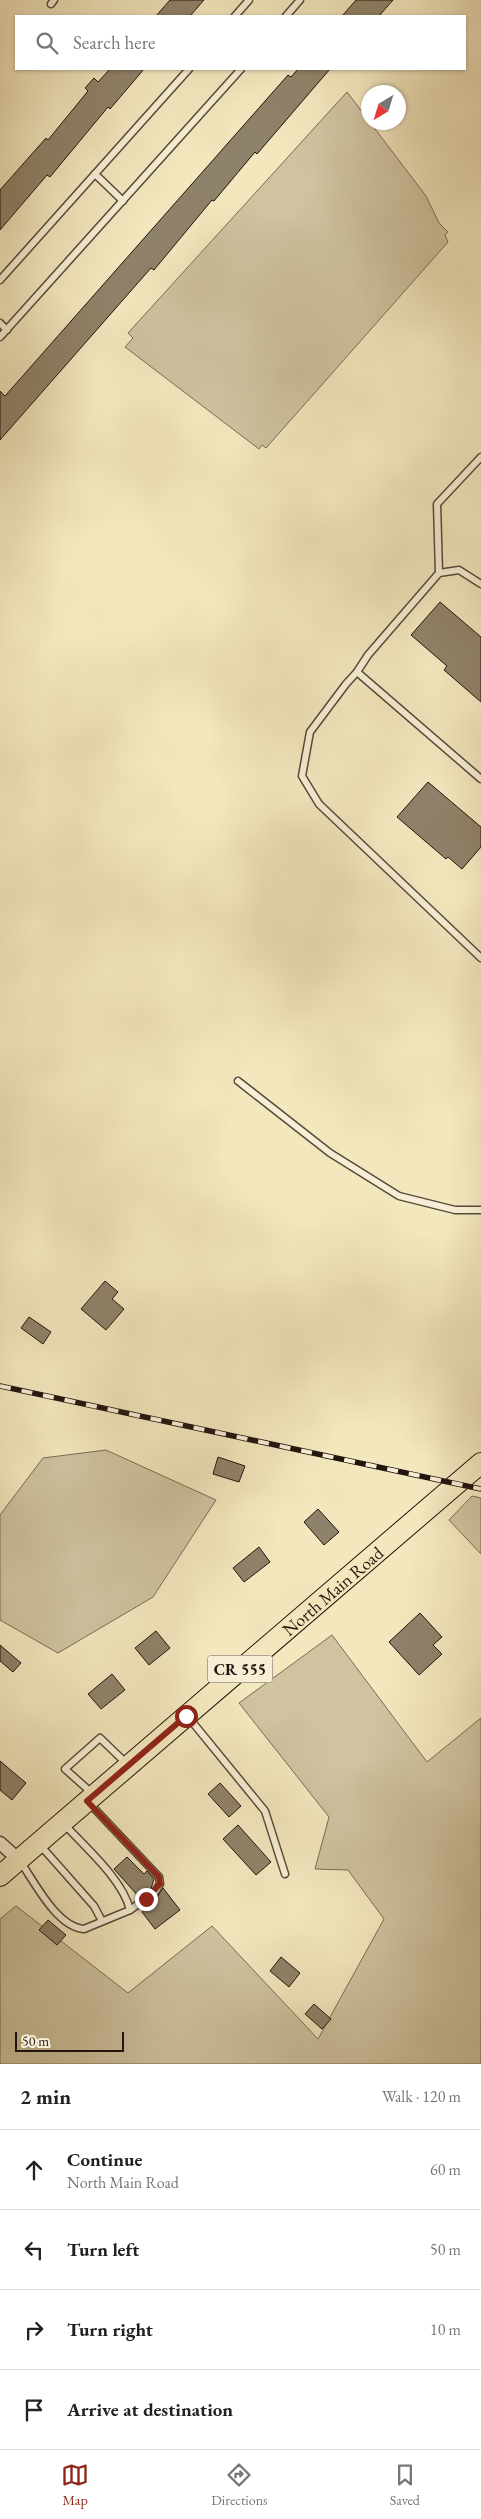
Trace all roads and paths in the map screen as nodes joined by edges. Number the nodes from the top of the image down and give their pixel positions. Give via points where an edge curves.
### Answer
1 (249, 0) edge
2 (300, 0) edge
3 (236, 15) edge
4 (287, 15) edge
5 (187, 70) edge
6 (240, 70) edge
7 (95, 174) junction
8 (123, 201) junction
9 (0, 280) edge
10 (0, 323) edge
11 (7, 330) junction
12 (0, 337) edge
13 (481, 456) edge
14 (439, 573) junction
15 (481, 584) edge
16 (357, 672) junction
17 (481, 779) edge
18 (481, 958) edge
19 (238, 1081) dead end
20 (481, 1210) edge
21 (481, 1462) edge
22 (186, 1716) junction
23 (129, 1765) junction
24 (91, 1798) junction
25 (62, 1822) junction
26 (0, 1843) edge
27 (38, 1843) junction
28 (19, 1860) junction
29 (285, 1874) dead end
30 (0, 1876) edge
31 (130, 1910) junction
32 (102, 1921) junction

1 - 3 lane
2 - 4 lane
5 - 7 lane
6 - 8 lane
7 - 8 lane
7 - 9 lane
8 - 11 lane
10 - 11 lane
11 - 12 lane
13 - 14 lane via 437,504
14 - 15 lane via 459,570
14 - 16 lane
16 - 17 lane
16 - 18 lane via 310,732 302,776 318,804
19 - 20 lane via 330,1153 399,1196 455,1210
21 - 22 main road, North Main Road / CR 555
22 - 23 main road, North Main Road / CR 555
22 - 29 lane via 265,1811
23 - 24 main road, North Main Road / CR 555
23 - 24 lane via 100,1738 65,1769
24 - 25 main road, North Main Road / CR 555
24 - 31 lane via 159,1877 160,1884 155,1892
25 - 27 main road, North Main Road / CR 555
25 - 31 lane via 118,1885 127,1897
26 - 28 street
27 - 28 main road, North Main Road / CR 555
27 - 32 lane via 94,1906
28 - 30 main road, North Main Road / CR 555
28 - 32 lane via 64,1922 76,1929 84,1929
31 - 32 lane

